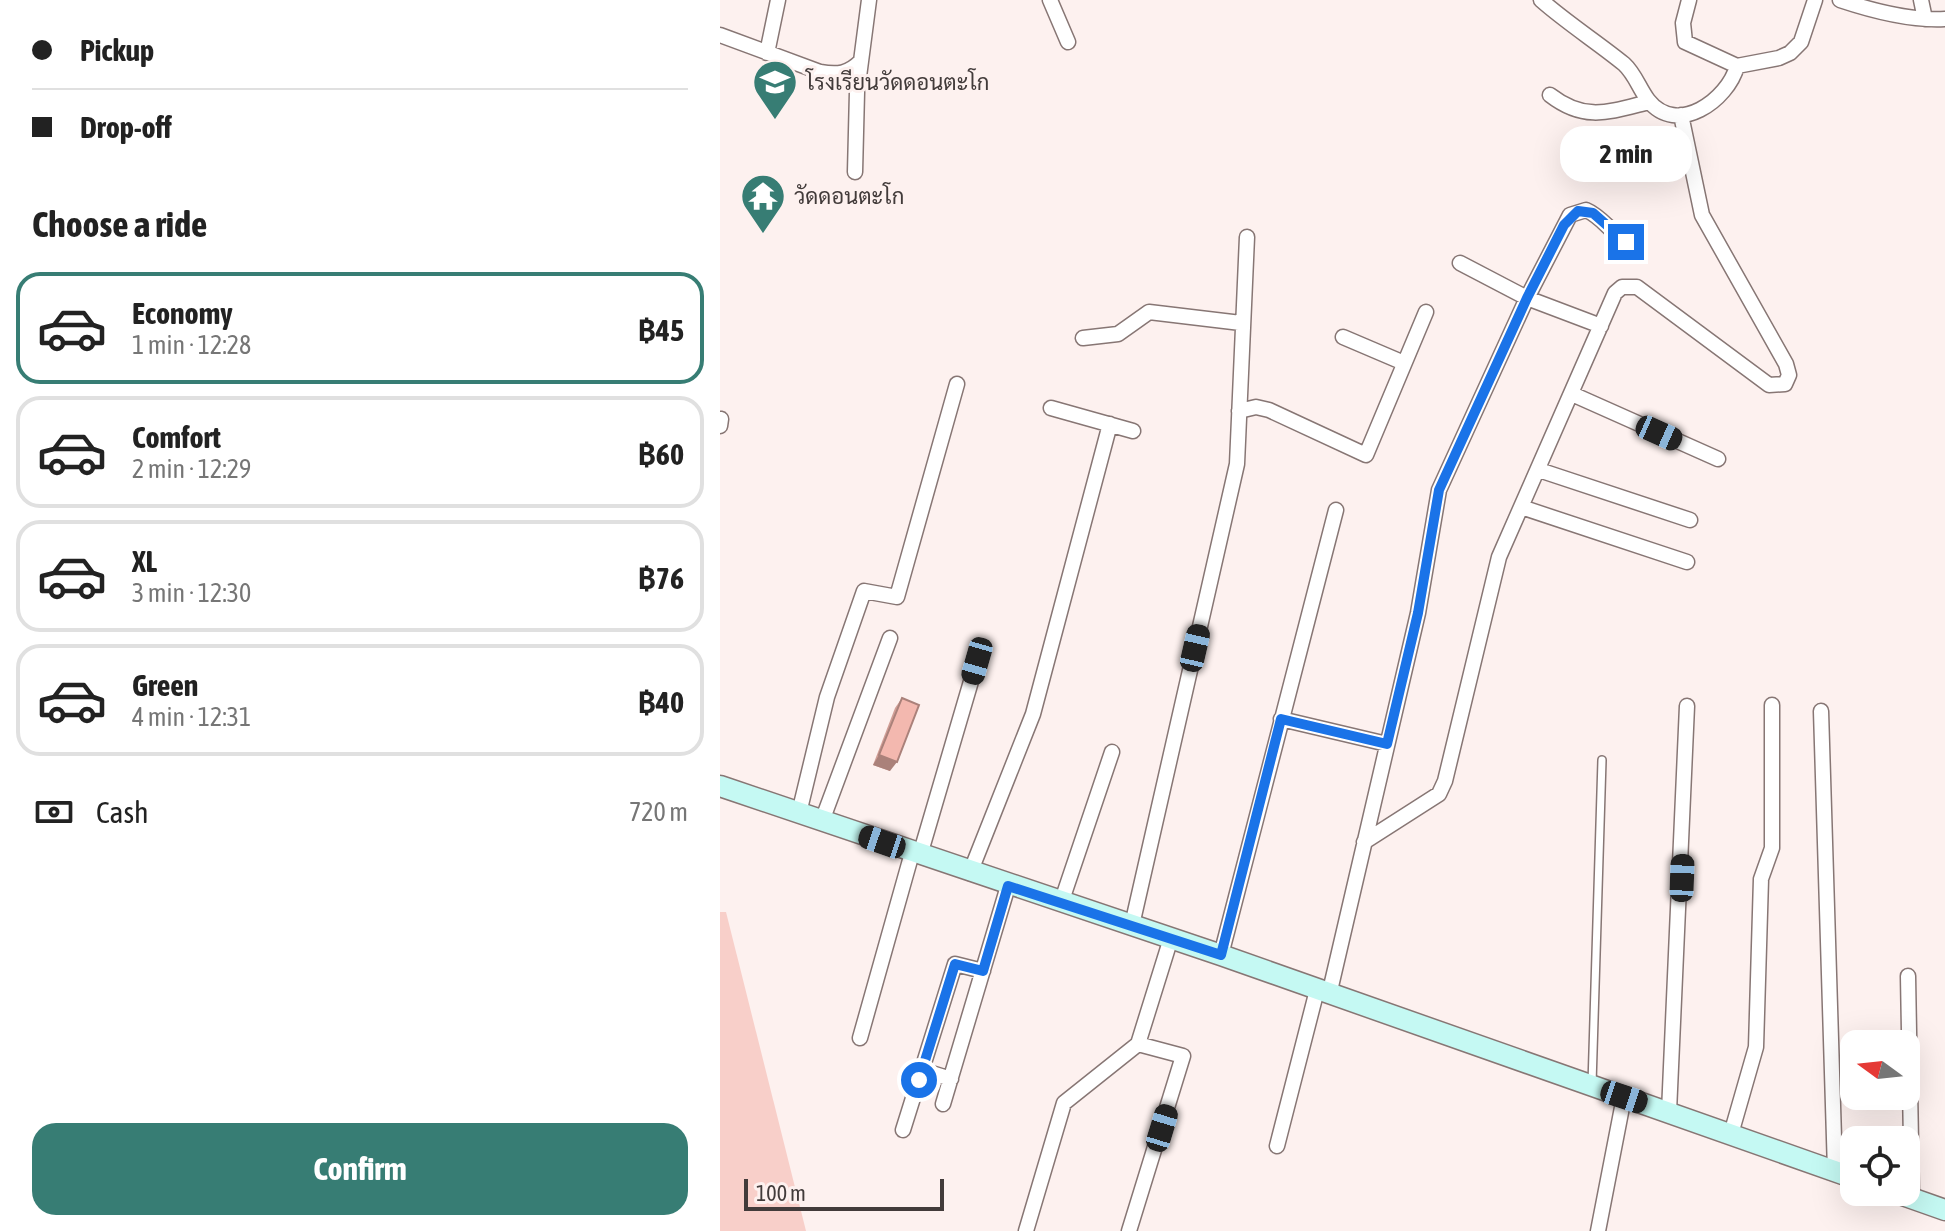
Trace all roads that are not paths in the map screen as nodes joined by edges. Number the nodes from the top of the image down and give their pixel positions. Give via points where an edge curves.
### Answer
1 (778, 0) edge
2 (869, 0) edge
3 (1050, 0) edge
4 (1541, 0) edge
5 (1689, 0) edge
6 (1815, 0) edge
7 (1840, 0) edge
8 (1921, 0) edge
9 (1925, 19) junction
10 (1945, 19) edge
11 (720, 35) edge
12 (1068, 42) dead end
13 (767, 53) junction
14 (861, 61) junction
15 (1737, 66) junction
16 (1550, 95) dead end
17 (1649, 102) junction
18 (1681, 115) junction
19 (855, 172) dead end
20 (1247, 237) dead end
21 (1634, 244) dead end
22 (1460, 263) dead end
23 (1527, 298) junction
24 (1426, 312) dead end
25 (1241, 323) junction
26 (1601, 326) junction
27 (1343, 337) dead end
28 (1083, 338) dead end
29 (1404, 363) junction
30 (957, 384) dead end
31 (1572, 394) junction
32 (1051, 408) dead end
33 (1239, 411) junction
34 (1110, 424) junction
35 (1133, 431) dead end
36 (1718, 459) dead end
37 (1539, 470) junction
38 (1521, 507) junction
39 (1336, 510) dead end
40 (1690, 520) dead end
41 (1687, 562) dead end
42 (890, 638) dead end
43 (977, 661) dead end
44 (1772, 705) dead end
45 (1687, 706) dead end
46 (1821, 711) dead end
47 (1281, 719) junction
48 (1387, 744) junction
49 (1112, 752) dead end
50 (1602, 760) dead end
51 (720, 786) edge
52 (799, 813) junction
53 (822, 821) junction
54 (1364, 842) junction
55 (916, 854) junction
56 (970, 873) junction
57 (1008, 886) junction
58 (1061, 903) junction
59 (1132, 925) junction
60 (1171, 938) junction
61 (1221, 955) junction
62 (983, 971) junction
63 (1908, 976) dead end
64 (1323, 992) junction
65 (860, 1038) dead end
66 (1138, 1044) junction
67 (922, 1070) junction
68 (951, 1079) junction
69 (1591, 1086) junction
70 (1624, 1097) junction
71 (943, 1104) dead end
72 (1669, 1112) junction
73 (1843, 1126) edge
74 (1905, 1126) edge
75 (903, 1130) dead end
76 (1731, 1134) junction
77 (1277, 1146) dead end
78 (1840, 1172) edge
79 (1920, 1201) edge
80 (1945, 1210) edge
81 (1026, 1231) edge
82 (1129, 1231) edge
83 (1598, 1231) edge

1 - 13 street
2 - 14 street
3 - 12 street
4 - 17 street via 1625,65
5 - 15 street via 1685,42
6 - 15 street via 1801,42 1790,53
7 - 9 street
8 - 9 street
9 - 10 street
11 - 13 street
13 - 14 street via 837,74 851,71
14 - 19 street
15 - 18 street via 1715,103
16 - 17 street via 1583,113 1608,113
17 - 18 street
18 - 26 street via 1702,215 1789,375 1785,384 1769,385 1637,287 1615,293
20 - 25 street
21 - 23 street via 1614,234 1593,213 1578,211 1564,225
22 - 23 street
23 - 26 street
23 - 48 street via 1439,490 1418,613
24 - 29 street
25 - 28 street via 1149,312 1118,334
25 - 33 street
26 - 31 street
27 - 29 street
29 - 33 street via 1366,455 1269,410
30 - 52 street via 897,597 864,591 827,697
31 - 36 street
31 - 37 street
32 - 34 street
33 - 59 street via 1237,464
34 - 35 street
34 - 56 street via 1033,714
37 - 38 street
37 - 40 street
38 - 41 street
38 - 54 street via 1499,557 1439,794
39 - 47 street
42 - 53 street
43 - 55 street
44 - 76 street via 1772,848 1761,879 1756,1047
45 - 72 street
46 - 73 street
47 - 48 street
47 - 61 street
48 - 54 street
49 - 58 street
50 - 69 lane
51 - 52 street
52 - 53 street
53 - 55 street
54 - 64 street
55 - 56 street
55 - 65 street
56 - 57 street
57 - 58 street
57 - 62 street
58 - 59 street
59 - 60 street
60 - 61 street
60 - 66 street
61 - 64 street
62 - 67 street via 955,964
62 - 68 street
63 - 74 street
64 - 69 street
64 - 77 street
66 - 81 street via 1064,1103
66 - 82 street via 1183,1056
67 - 68 street
67 - 75 street
68 - 71 street
69 - 70 street
70 - 72 street
70 - 83 street
72 - 76 street
76 - 78 street
79 - 80 street

